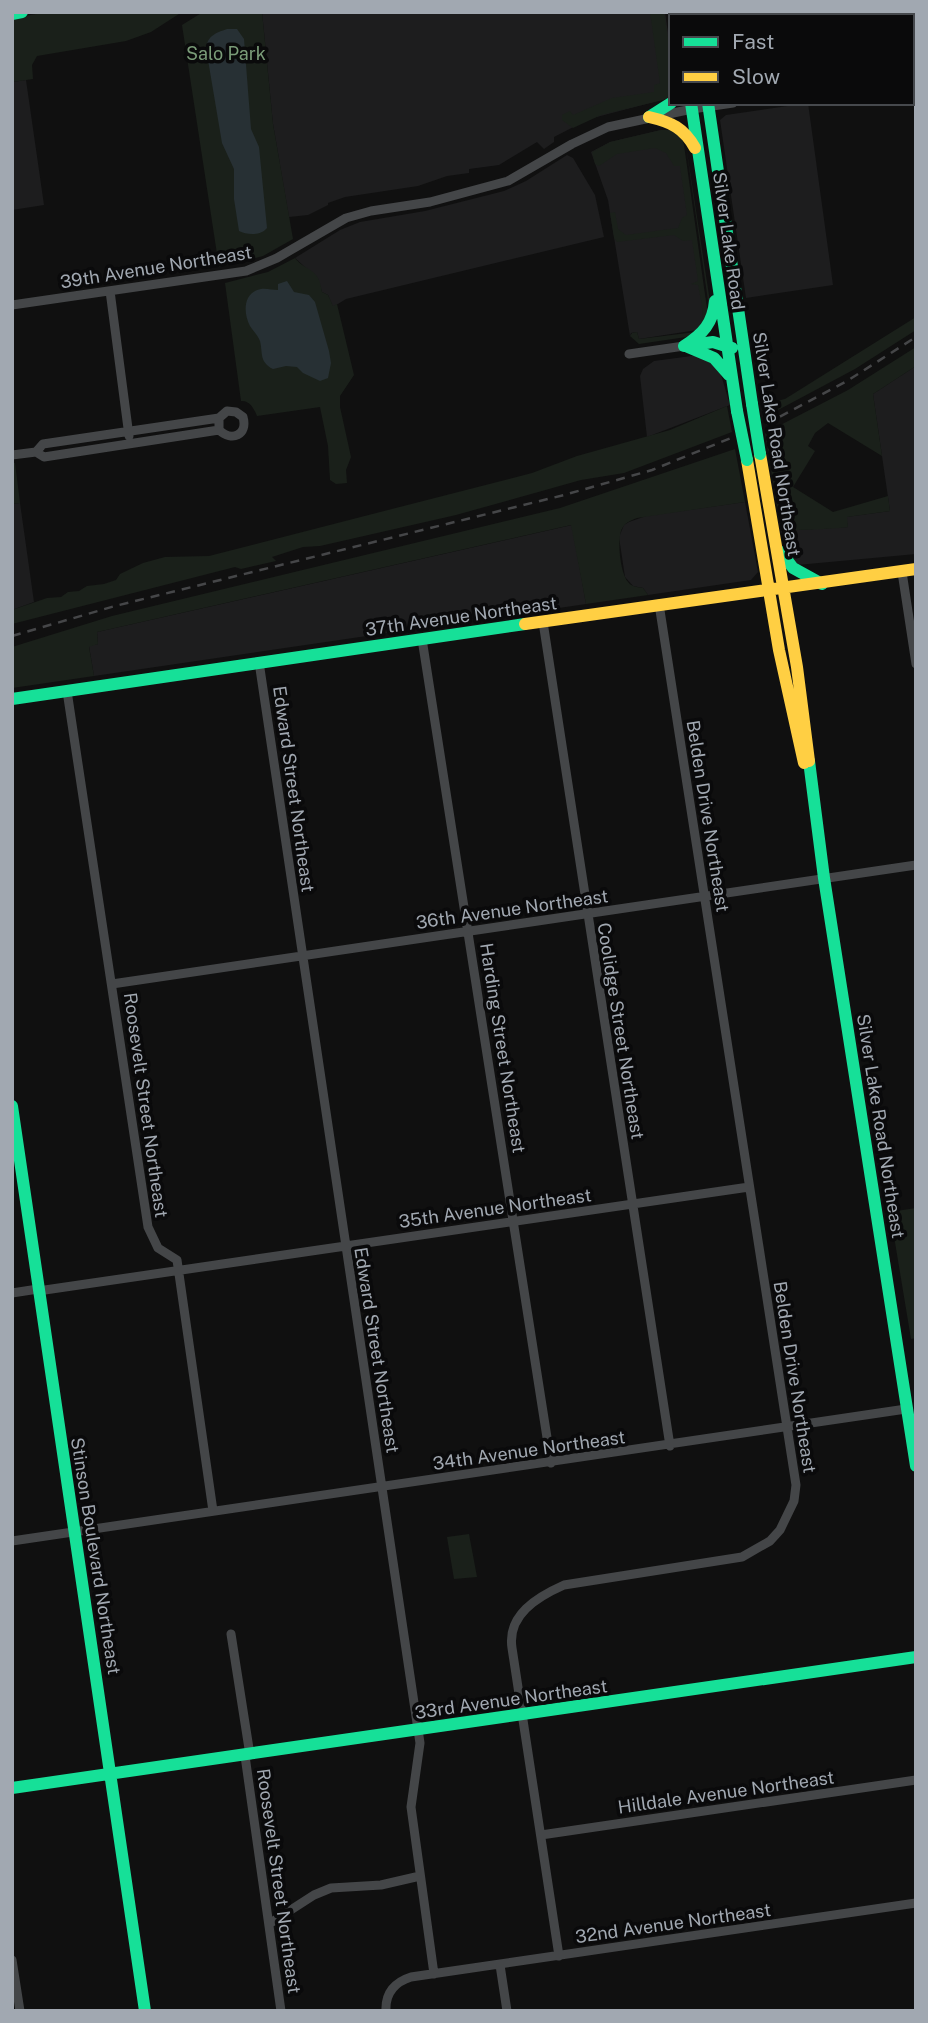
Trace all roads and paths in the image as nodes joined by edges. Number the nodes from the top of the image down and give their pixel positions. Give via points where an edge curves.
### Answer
1 (22, 12) edge
2 (12, 14) edge
3 (669, 104) edge
4 (708, 105) edge
5 (691, 106) edge
6 (649, 117) junction
7 (698, 155) junction
8 (716, 275) junction
9 (110, 291) junction
10 (12, 305) edge
11 (684, 346) junction
12 (727, 346) junction
13 (629, 354) dead end
14 (746, 363) junction
15 (731, 378) junction
16 (219, 418) junction
17 (219, 430) junction
18 (129, 432) junction
19 (130, 444) junction
20 (36, 452) junction
21 (12, 455) edge
22 (775, 539) junction
23 (916, 569) edge
24 (902, 572) junction
25 (822, 584) junction
26 (783, 589) junction
27 (769, 591) junction
28 (659, 604) junction
29 (543, 621) junction
30 (422, 639) junction
31 (915, 648) edge
32 (260, 662) junction
33 (916, 664) edge
34 (67, 691) junction
35 (12, 699) edge
36 (812, 790) junction
37 (916, 865) edge
38 (824, 878) junction
39 (704, 895) junction
40 (587, 913) junction
41 (470, 931) junction
42 (303, 956) junction
43 (112, 984) junction
44 (12, 1106) edge
45 (749, 1187) junction
46 (632, 1204) junction
47 (514, 1222) junction
48 (346, 1246) junction
49 (178, 1271) junction
50 (38, 1290) junction
51 (12, 1293) edge
52 (906, 1409) junction
53 (788, 1427) junction
54 (670, 1446) junction
55 (551, 1463) junction
56 (916, 1466) edge
57 (382, 1487) junction
58 (214, 1511) junction
59 (74, 1531) junction
60 (12, 1541) edge
61 (231, 1634) dead end
62 (916, 1657) edge
63 (522, 1715) junction
64 (418, 1730) junction
65 (248, 1756) junction
66 (112, 1774) junction
67 (916, 1780) edge
68 (12, 1788) edge
69 (541, 1835) junction
70 (420, 1875) junction
71 (916, 1903) edge
72 (269, 1924) junction
73 (559, 1956) junction
74 (12, 1960) edge
75 (500, 1965) junction
76 (434, 1974) junction
77 (20, 2011) edge
78 (145, 2011) edge
79 (281, 2011) edge
80 (386, 2011) edge
81 (507, 2011) edge

1 - 2 main road
3 - 6 main road
4 - 5 street, 39th Avenue Northeast
4 - 14 main road, Silver Lake Road Northeast
5 - 6 street, 39th Avenue Northeast
5 - 7 main road, Silver Lake Road
6 - 7 main road via 681,127
6 - 9 street, 39th Avenue Northeast via 596,131 493,186 346,218 256,268
7 - 8 main road, Silver Lake Road
8 - 11 main road via 711,325
8 - 12 main road, Silver Lake Road
9 - 10 street, 39th Avenue Northeast
9 - 18 street
11 - 12 main road via 713,342
11 - 13 street
11 - 15 main road via 714,358
12 - 14 main road
12 - 15 main road, Silver Lake Road
14 - 22 main road, Silver Lake Road Northeast, bridge
15 - 27 main road, Silver Lake Road, bridge
16 - 17 street
16 - 17 street via 231,411 241,414 244,422 242,432 234,437
16 - 18 street
17 - 19 street
18 - 19 street
18 - 20 street via 44,444
19 - 20 street via 44,457
20 - 21 street
22 - 25 main road via 790,568
22 - 26 main road, Silver Lake Road Northeast
23 - 24 main road, 37th Avenue Northeast
24 - 25 main road, 37th Avenue Northeast
24 - 31 street
25 - 26 main road, 37th Avenue Northeast
26 - 27 main road, 37th Avenue Northeast
26 - 36 main road, Silver Lake Road Northeast
27 - 28 main road, 37th Avenue Northeast
27 - 36 main road, Silver Lake Road Northeast
28 - 29 main road, 37th Avenue Northeast
28 - 39 street, Belden Drive Northeast
29 - 30 main road, 37th Avenue Northeast
29 - 40 street, Coolidge Street Northeast
30 - 32 main road, 37th Avenue Northeast
30 - 41 street, Harding Street Northeast
31 - 33 street
32 - 34 main road, 37th Avenue Northeast
32 - 42 street, Edward Street Northeast
34 - 35 main road, 37th Avenue Northeast
34 - 43 street, Roosevelt Street Northeast
36 - 38 main road, Silver Lake Road Northeast
37 - 38 street, 36th Avenue Northeast
38 - 39 street, 36th Avenue Northeast
38 - 52 main road, Silver Lake Road Northeast
39 - 40 street, 36th Avenue Northeast
39 - 45 street, Belden Drive Northeast
40 - 41 street, 36th Avenue Northeast
40 - 46 street, Coolidge Street Northeast
41 - 42 street, 36th Avenue Northeast
41 - 47 street, Harding Street Northeast
42 - 43 street, 36th Avenue Northeast
42 - 48 street, Edward Street Northeast
43 - 49 street, Roosevelt Street Northeast via 148,1227 158,1248 177,1260
44 - 50 main road, Stinson Boulevard Northeast
45 - 46 street, 35th Avenue Northeast
45 - 53 street, Belden Drive Northeast
46 - 47 street, 35th Avenue Northeast
46 - 54 street, Coolidge Street Northeast
47 - 48 street, 35th Avenue Northeast
47 - 55 street, Harding Street Northeast
48 - 49 street, 35th Avenue Northeast
48 - 57 street, Edward Street Northeast
49 - 50 street, 35th Avenue Northeast
49 - 58 street
50 - 51 street, 35th Avenue Northeast
50 - 59 main road, Stinson Boulevard Northeast
52 - 53 street, 34th Avenue Northeast
52 - 56 main road, Silver Lake Road Northeast
53 - 54 street, 34th Avenue Northeast
53 - 63 street, Belden Drive Northeast via 794,1501 780,1530 756,1551 726,1561 564,1585 518,1617 510,1637
54 - 55 street, 34th Avenue Northeast
55 - 57 street, 34th Avenue Northeast
57 - 58 street, 34th Avenue Northeast
57 - 64 street, Edward Street Northeast
58 - 59 street, 34th Avenue Northeast
59 - 60 street, 34th Avenue Northeast
59 - 66 main road, Stinson Boulevard Northeast
61 - 65 street, Roosevelt Street Northeast
62 - 63 main road, 33rd Avenue Northeast
63 - 64 main road, 33rd Avenue Northeast
63 - 69 street, Belden Drive Northeast
64 - 65 main road, 33rd Avenue Northeast
64 - 70 street, Edward Street Northeast via 411,1807
65 - 66 main road, 33rd Avenue Northeast
65 - 72 street, Roosevelt Street Northeast
66 - 68 main road, 33rd Avenue Northeast
66 - 78 main road, Stinson Boulevard Northeast
67 - 69 street, Hilldale Avenue Northeast
69 - 73 street, Belden Drive Northeast
70 - 72 street via 381,1885 331,1888
70 - 76 street, Edward Street Northeast
71 - 73 street, 32nd Avenue Northeast
72 - 79 street, Roosevelt Street Northeast
73 - 75 street, 32nd Avenue Northeast
74 - 77 street
75 - 76 street, 32nd Avenue Northeast
75 - 81 street
76 - 80 street via 394,1986

